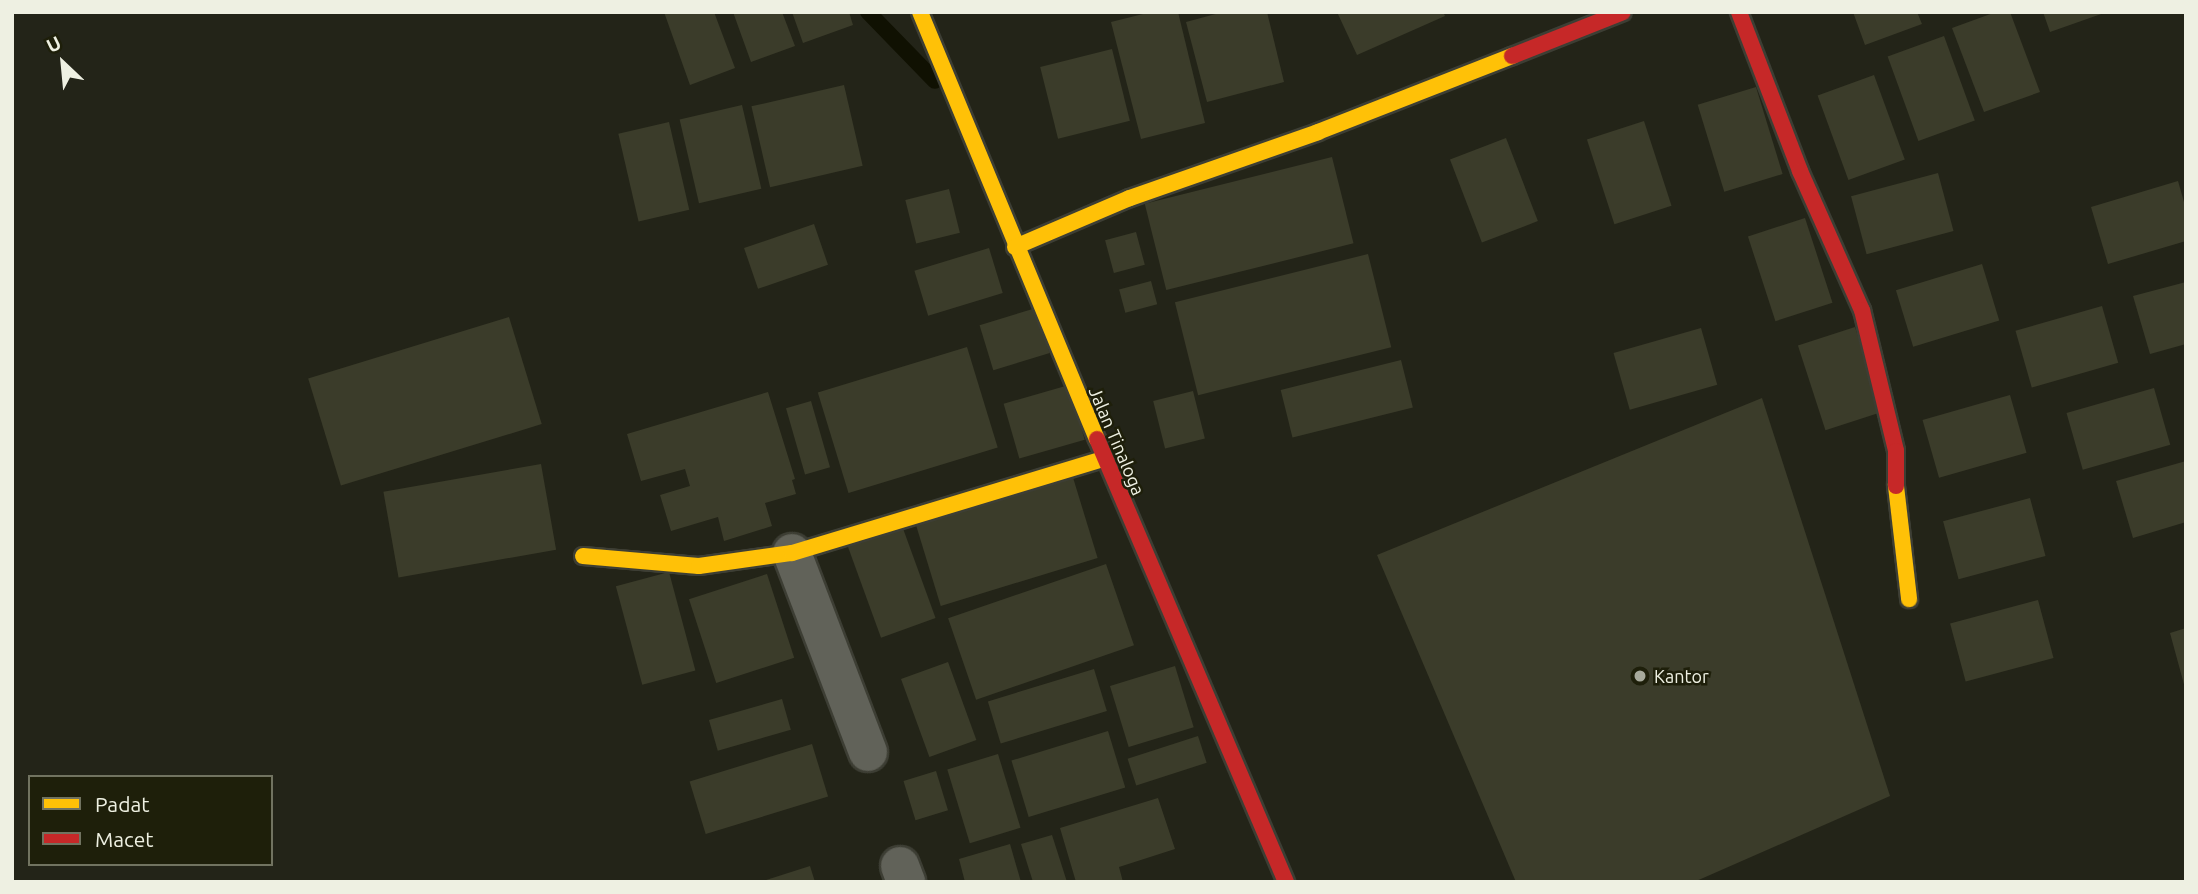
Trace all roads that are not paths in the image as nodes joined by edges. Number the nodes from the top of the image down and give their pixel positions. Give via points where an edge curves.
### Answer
1 (920, 12) edge
2 (1623, 12) edge
3 (1739, 12) edge
4 (1015, 247) junction
5 (1104, 459) junction
6 (792, 552) junction
7 (583, 556) dead end
8 (1909, 599) dead end
9 (868, 752) dead end
10 (1286, 882) edge

1 - 4 street, Jalan Tinaloga
2 - 4 street via 1318,132 1130,198
3 - 8 street via 1800,171 1862,310 1896,451 1896,494
4 - 5 street, Jalan Tinaloga
5 - 6 street
5 - 10 street, Jalan Tinaloga
6 - 7 street via 699,566
6 - 9 street

